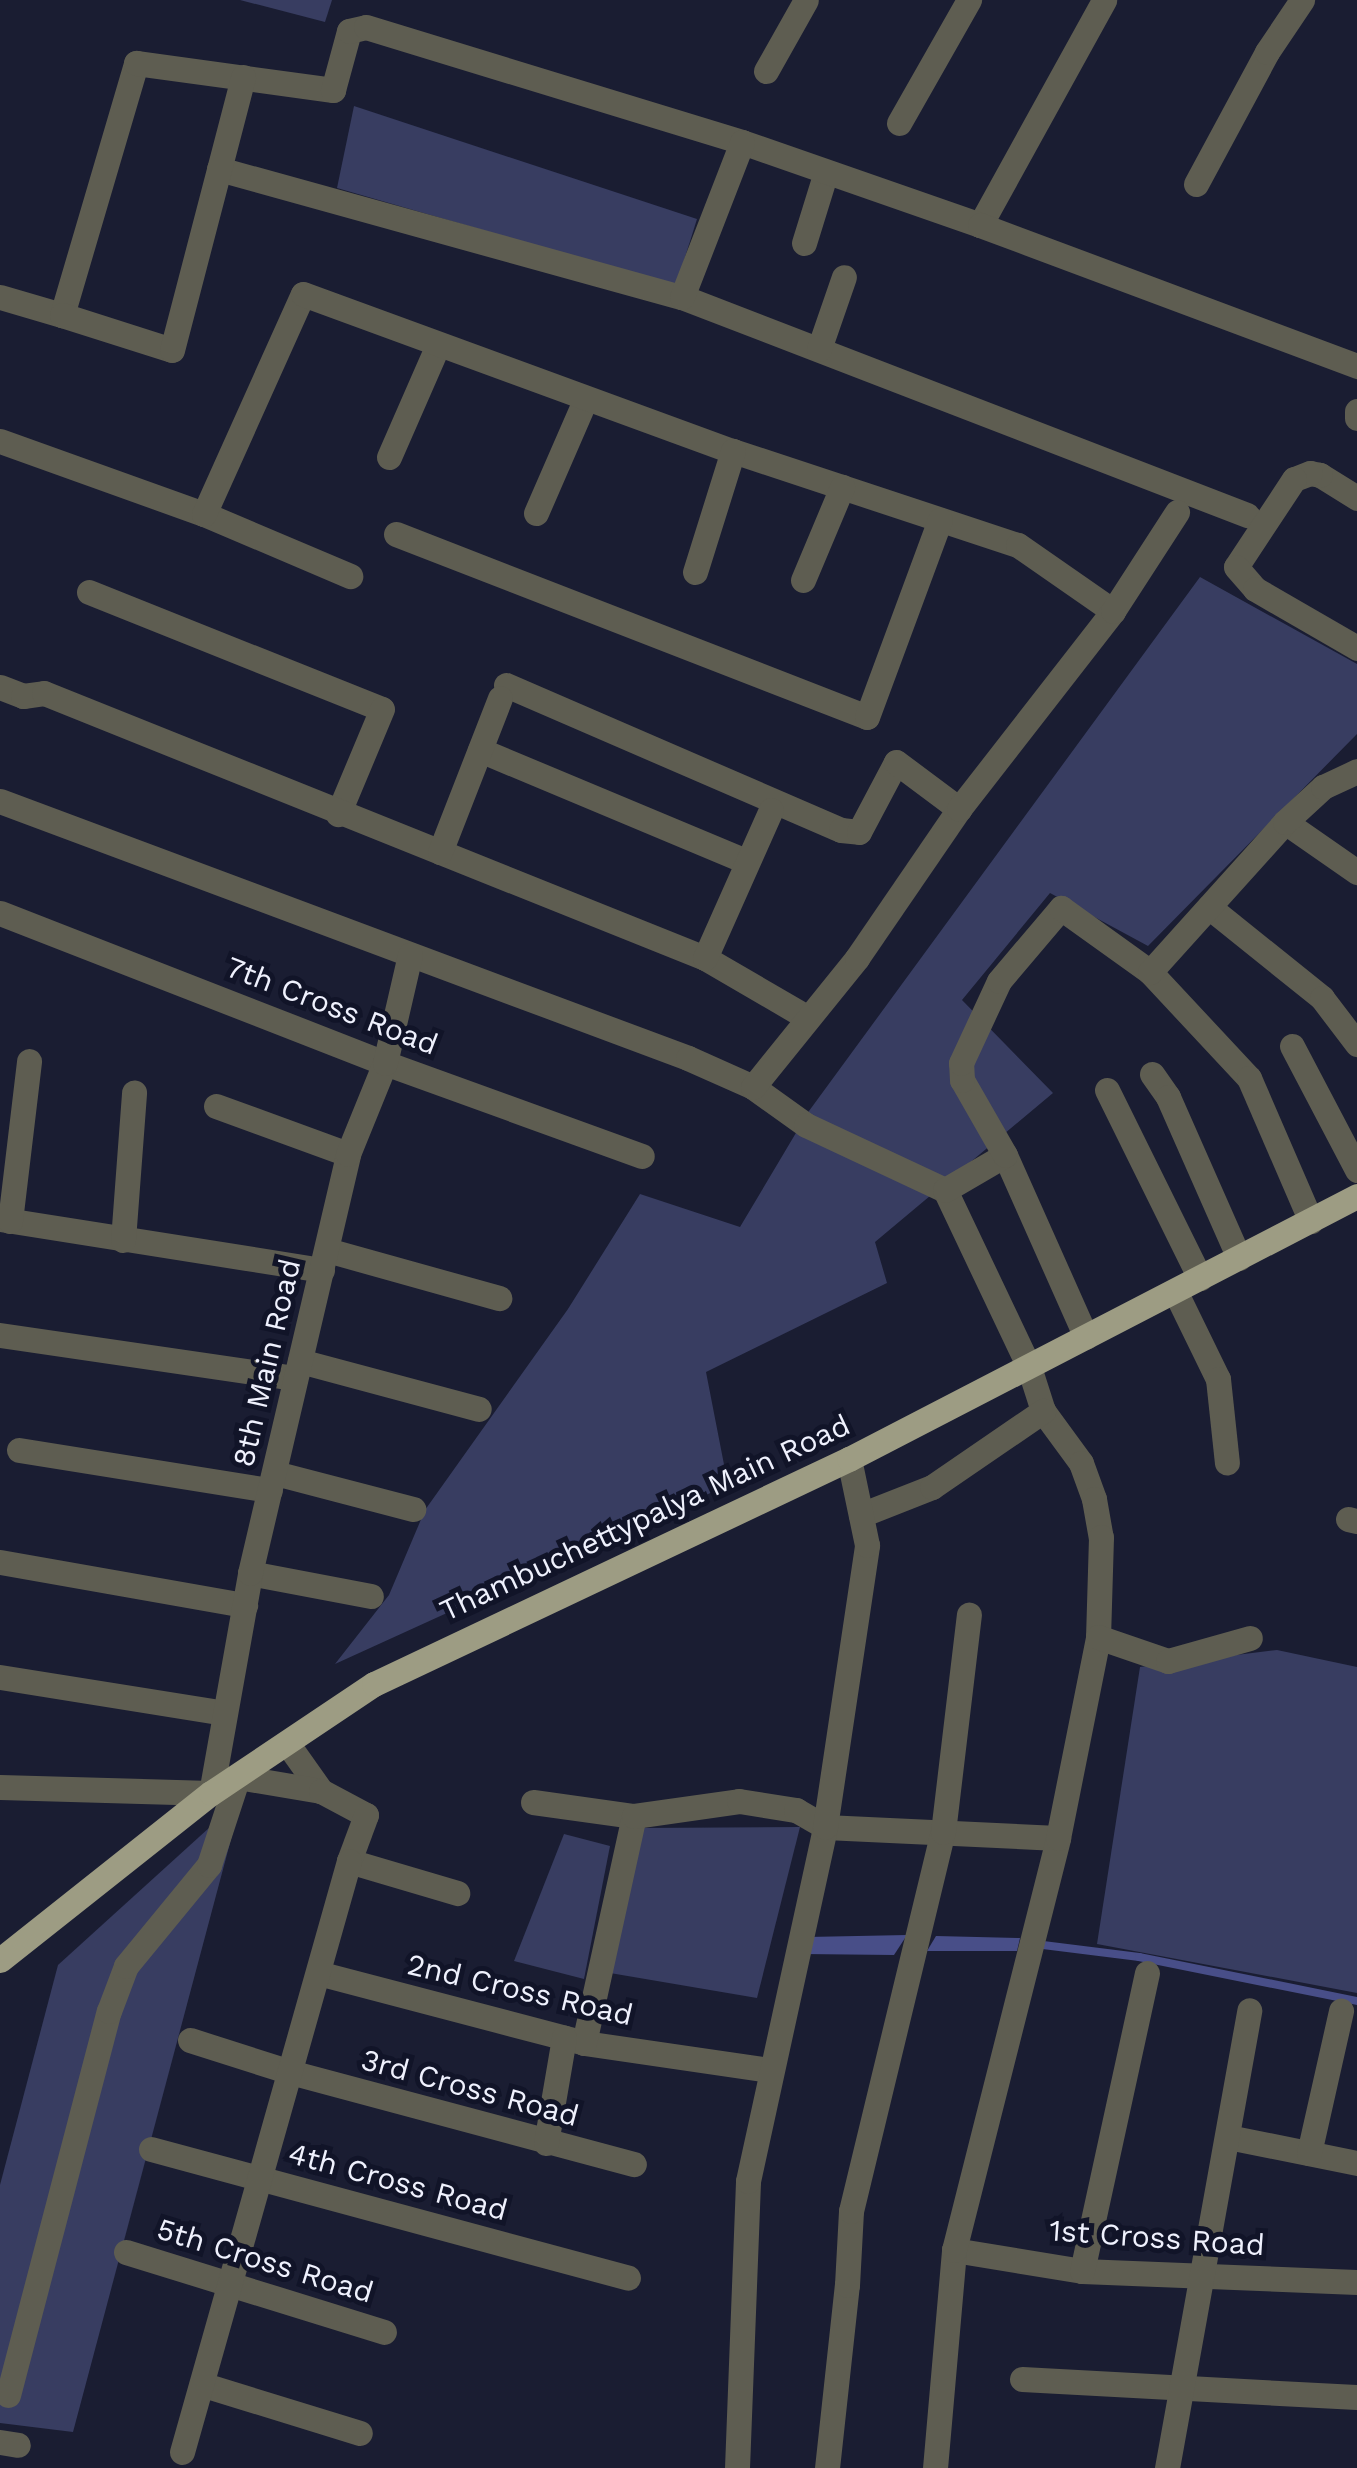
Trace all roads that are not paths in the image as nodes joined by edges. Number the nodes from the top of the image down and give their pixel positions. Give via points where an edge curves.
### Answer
1 (806, 0) edge
2 (969, 0) edge
3 (1104, 0) edge
4 (1302, 0) edge
5 (766, 72) dead end
6 (243, 78) junction
7 (899, 123) dead end
8 (742, 142) junction
9 (219, 169) junction
10 (826, 172) junction
11 (1196, 184) dead end
12 (980, 225) junction
13 (804, 243) dead end
14 (844, 277) dead end
15 (682, 296) junction
16 (0, 297) edge
17 (62, 315) junction
18 (438, 345) junction
19 (819, 349) junction
20 (1357, 366) edge
21 (586, 398) junction
22 (0, 441) edge
23 (733, 451) junction
24 (389, 458) dead end
25 (842, 487) junction
26 (1357, 498) edge
27 (536, 512) dead end
28 (1176, 512) dead end
29 (204, 514) junction
30 (1247, 515) dead end
31 (940, 520) junction
32 (396, 534) dead end
33 (695, 572) dead end
34 (350, 576) dead end
35 (803, 580) dead end
36 (88, 592) dead end
37 (1113, 611) junction
38 (1353, 638) edge
39 (0, 687) edge
40 (480, 750) junction
41 (1357, 771) edge
42 (0, 801) edge
43 (959, 808) junction
44 (771, 810) dead end
45 (338, 814) junction
46 (1286, 822) junction
47 (440, 852) junction
48 (746, 861) junction
49 (1357, 872) edge
50 (1209, 907) junction
51 (0, 913) edge
52 (410, 955) junction
53 (705, 958) junction
54 (1150, 972) junction
55 (808, 1018) junction
56 (1357, 1044) edge
57 (1292, 1046) dead end
58 (29, 1061) dead end
59 (385, 1062) junction
60 (1152, 1074) dead end
61 (753, 1087) junction
62 (1107, 1090) dead end
63 (134, 1092) dead end
64 (216, 1106) dead end
65 (348, 1154) junction
66 (1005, 1154) junction
67 (642, 1156) dead end
68 (1357, 1170) edge
69 (944, 1190) junction
70 (1357, 1196) edge
71 (5, 1220) edge
72 (1311, 1221) junction
73 (123, 1240) junction
74 (1239, 1258) junction
75 (324, 1260) junction
76 (1200, 1278) junction
77 (1175, 1291) junction
78 (499, 1298) dead end
79 (1086, 1337) junction
80 (0, 1338) edge
81 (1029, 1367) junction
82 (297, 1370) junction
83 (479, 1408) dead end
84 (1043, 1411) junction
85 (18, 1450) dead end
86 (849, 1459) junction
87 (1228, 1463) dead end
88 (273, 1481) junction
89 (414, 1509) dead end
90 (861, 1515) junction
91 (0, 1562) edge
92 (250, 1573) junction
93 (372, 1596) dead end
94 (245, 1605) junction
95 (969, 1616) dead end
96 (1098, 1637) junction
97 (1250, 1638) dead end
98 (0, 1677) edge
99 (224, 1712) junction
100 (287, 1743) junction
101 (238, 1777) junction
102 (0, 1787) edge
103 (321, 1792) junction
104 (211, 1793) junction
105 (533, 1802) dead end
106 (634, 1816) junction
107 (825, 1828) junction
108 (943, 1832) junction
109 (1058, 1838) junction
110 (348, 1861) junction
111 (457, 1893) dead end
112 (0, 1960) edge
113 (318, 1973) junction
114 (1147, 1973) dead end
115 (1249, 2010) dead end
116 (1341, 2010) dead end
117 (190, 2040) dead end
118 (574, 2041) junction
119 (769, 2070) junction
120 (290, 2072) junction
121 (1228, 2136) junction
122 (546, 2143) junction
123 (151, 2149) dead end
124 (1309, 2153) junction
125 (1357, 2163) edge
126 (634, 2164) dead end
127 (261, 2178) junction
128 (954, 2250) junction
129 (126, 2252) dead end
130 (1082, 2270) junction
131 (1200, 2276) junction
132 (628, 2278) dead end
133 (1357, 2282) edge
134 (232, 2284) junction
135 (384, 2332) dead end
136 (1022, 2380) dead end
137 (204, 2385) junction
138 (1180, 2386) junction
139 (8, 2395) dead end
140 (1357, 2396) edge
141 (360, 2433) dead end
142 (182, 2452) dead end
143 (736, 2468) edge
144 (827, 2468) edge
145 (935, 2468) edge
146 (1167, 2468) edge

1 - 5 street
2 - 7 street
3 - 12 street
4 - 11 street
6 - 8 street via 333,90 349,31 366,27
6 - 9 street
6 - 17 street via 136,63
8 - 10 street
8 - 15 street
9 - 15 street
9 - 17 street via 172,350
10 - 12 street
10 - 13 street
12 - 20 street
14 - 19 street
15 - 19 street
16 - 17 street
18 - 21 street
18 - 24 street
18 - 29 street via 304,294
19 - 30 street
21 - 23 street
21 - 27 street
22 - 29 street
23 - 25 street
23 - 33 street
25 - 31 street
25 - 35 street
26 - 38 street via 1320,475 1294,479 1236,567 1255,589
28 - 37 street
29 - 34 street
31 - 32 street via 867,717
31 - 37 street via 1018,546
36 - 45 street via 382,710
37 - 43 street
39 - 45 street via 23,696 44,693
40 - 43 street via 503,691 841,830 859,832 896,762
40 - 47 street
40 - 48 street
41 - 46 street via 1323,787
42 - 52 street
43 - 55 street
44 - 48 street
45 - 47 street
46 - 49 street
46 - 50 street
47 - 53 street
48 - 53 street
50 - 54 street
50 - 56 street via 1322,998
51 - 59 street, 7th Cross Road
52 - 59 street, 8th Main Road
52 - 61 street
53 - 55 street
54 - 66 street via 1061,908 1000,980 960,1064 962,1080
54 - 72 street via 1249,1078
55 - 61 street
57 - 68 street
58 - 71 street
59 - 65 street, 8th Main Road
59 - 67 street, 7th Cross Road
60 - 74 street
61 - 69 street via 806,1125
62 - 76 street
63 - 73 street
64 - 65 street
65 - 75 street, 8th Main Road
66 - 69 street
66 - 79 street
69 - 81 street
70 - 72 main road, Thambuchettypalya Main Road
71 - 73 street
72 - 74 main road, Thambuchettypalya Main Road
73 - 75 street
74 - 76 main road, Thambuchettypalya Main Road
75 - 78 street
75 - 82 street, 8th Main Road
76 - 77 main road, Thambuchettypalya Main Road
77 - 79 main road, Thambuchettypalya Main Road
77 - 87 street via 1218,1379
79 - 81 main road, Thambuchettypalya Main Road
80 - 82 street
81 - 84 street
81 - 86 main road, Thambuchettypalya Main Road
82 - 83 street
82 - 88 street, 8th Main Road
84 - 90 street via 964,1469
84 - 96 street via 1080,1463 1094,1499 1101,1536
85 - 88 street
86 - 90 street
86 - 100 main road, Thambuchettypalya Main Road via 374,1684
88 - 89 street
88 - 92 street, 8th Main Road
90 - 107 street via 867,1545
91 - 94 street
92 - 93 street
92 - 94 street, 8th Main Road
94 - 99 street, 8th Main Road
95 - 108 street
96 - 97 street via 1168,1660
96 - 109 street
98 - 99 street
99 - 104 street, 8th Main Road
100 - 101 main road, Thambuchettypalya Main Road
100 - 103 street
101 - 103 street
101 - 104 main road, Thambuchettypalya Main Road
101 - 139 street via 209,1866 126,1966 109,2010
102 - 104 street
103 - 110 street via 366,1815
104 - 112 main road, Thambuchettypalya Main Road
105 - 106 street
106 - 107 street via 739,1801 796,1810
106 - 118 street
107 - 108 street
107 - 119 street
108 - 109 street
108 - 144 street via 850,2212
109 - 128 street
110 - 111 street
110 - 113 street
113 - 118 street, 2nd Cross Road
113 - 120 street
114 - 130 street
115 - 121 street
116 - 124 street
117 - 120 street, 3rd Cross Road
118 - 119 street, 2nd Cross Road
118 - 122 street
119 - 143 street via 748,2181
120 - 122 street, 3rd Cross Road
120 - 127 street
121 - 124 street
121 - 131 street
122 - 126 street, 3rd Cross Road
123 - 127 street, 4th Cross Road
124 - 125 street
127 - 132 street, 4th Cross Road
127 - 134 street
128 - 130 street, 1st Cross Road
128 - 145 street
129 - 134 street, 5th Cross Road
130 - 131 street, 1st Cross Road
131 - 133 street, 1st Cross Road
131 - 138 street
134 - 135 street, 5th Cross Road
134 - 137 street
136 - 138 street
137 - 141 street
137 - 142 street
138 - 140 street
138 - 146 street

